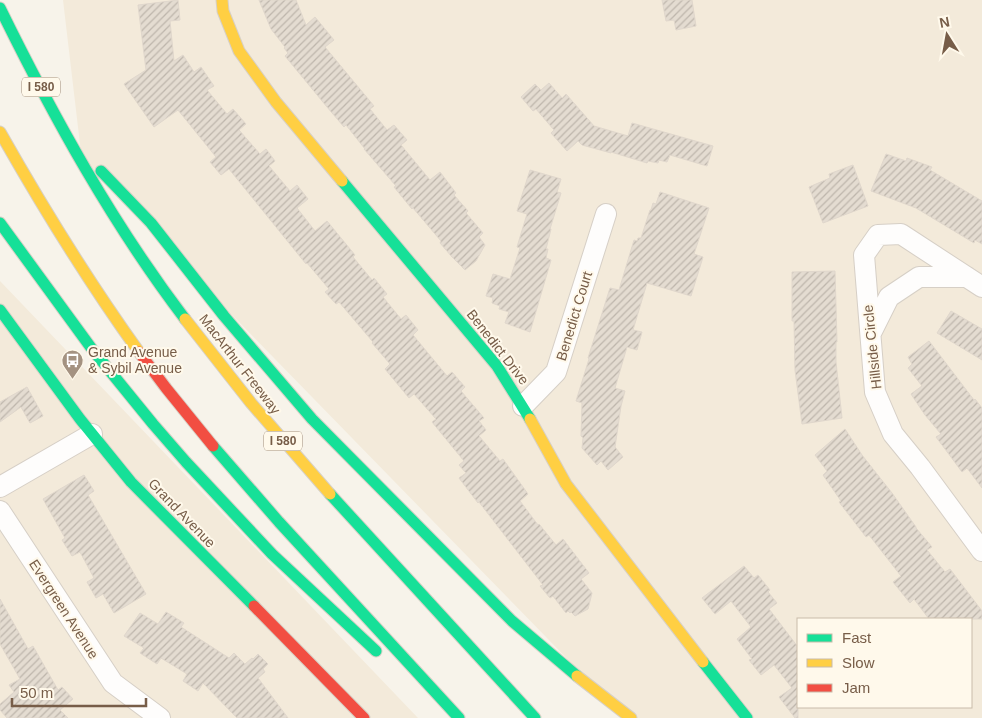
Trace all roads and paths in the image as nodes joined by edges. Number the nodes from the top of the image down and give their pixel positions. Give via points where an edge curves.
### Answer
1 (222, 0) edge
2 (0, 8) edge
3 (13, 8) dead end
4 (16, 40) junction
5 (0, 132) edge
6 (66, 135) junction
7 (606, 214) dead end
8 (0, 223) edge
9 (975, 282) edge
10 (0, 310) edge
11 (871, 334) junction
12 (523, 406) junction
13 (92, 434) junction
14 (0, 487) edge
15 (0, 510) edge
16 (982, 551) edge
17 (383, 658) dead end
18 (419, 691) dead end
19 (160, 718) edge
20 (364, 718) edge
21 (448, 718) edge
22 (459, 718) edge
23 (535, 718) edge
24 (631, 718) edge
25 (747, 718) edge

1 - 12 main road, Benedict Drive via 223,11 240,51 276,102 497,366
2 - 4 main road, MacArthur Freeway / I 580
3 - 4 main road
4 - 6 main road, MacArthur Freeway / I 580
5 - 22 main road via 51,222 166,388 253,493
6 - 23 main road, MacArthur Freeway / I 580 via 169,297 246,398
6 - 24 main road via 151,223 247,344 335,443 512,621
7 - 12 street, Benedict Court via 556,372
8 - 17 main road via 92,349 158,430 272,554
9 - 11 street via 919,277 889,297
9 - 11 street, Hillside Circle via 901,234 878,235 864,255
10 - 13 main road, Grand Avenue
11 - 16 street, Hillside Circle via 874,392 893,434
12 - 25 main road, Benedict Drive via 566,484
13 - 14 street
13 - 20 main road, Grand Avenue via 156,508
15 - 19 street, Evergreen Avenue via 113,684
18 - 21 main road

